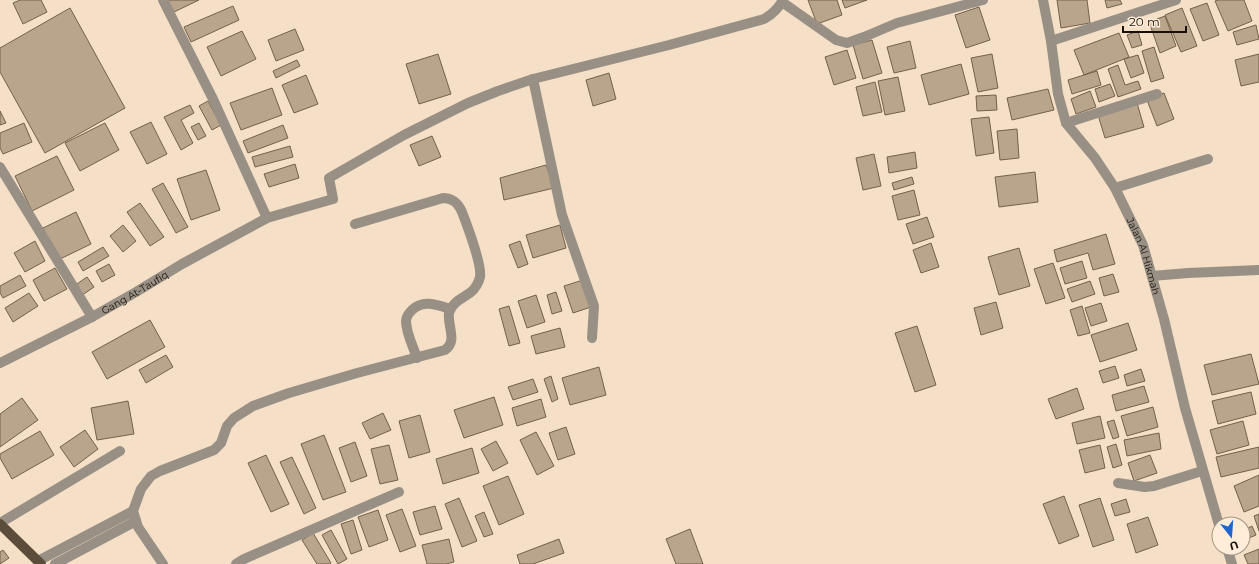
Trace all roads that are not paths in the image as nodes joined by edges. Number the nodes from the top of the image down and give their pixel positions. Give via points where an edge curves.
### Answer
1 (163, 0) edge
2 (983, 0) edge
3 (1043, 0) edge
4 (1176, 0) edge
5 (782, 1) edge
6 (1051, 41) junction
7 (533, 79) junction
8 (1157, 94) dead end
9 (1066, 123) junction
10 (1208, 159) dead end
11 (0, 167) edge
12 (1115, 188) junction
13 (267, 218) junction
14 (355, 224) dead end
15 (1259, 270) edge
16 (1152, 276) junction
17 (450, 309) junction
18 (92, 317) junction
19 (592, 338) dead end
20 (417, 358) junction
21 (0, 363) edge
22 (120, 450) dead end
23 (1202, 472) junction
24 (1118, 483) dead end
25 (400, 492) dead end
26 (135, 516) junction
27 (1216, 516) edge
28 (0, 524) edge
29 (39, 562) edge
30 (55, 564) edge
31 (163, 564) edge
32 (236, 564) edge

1 - 13 street via 213,99
2 - 5 street via 897,23 847,43 836,40
3 - 6 street, Jalan Al Hikmah
4 - 6 street
5 - 7 street via 773,14 764,19
6 - 9 street, Jalan Al Hikmah via 1058,94
7 - 13 street, Gang At-Taufiq via 468,103 404,135 329,178 333,199
7 - 19 street via 562,215 594,306
8 - 9 street
9 - 12 street, Jalan Al Hikmah via 1095,158
10 - 12 street
11 - 18 street
12 - 16 street, Jalan Al Hikmah via 1143,246
13 - 18 street, Gang At-Taufiq
14 - 17 street via 443,198 455,201 462,212 480,278 472,291
15 - 16 street
16 - 23 street, Jalan Al Hikmah
17 - 20 street via 449,348
17 - 20 street via 426,304 414,308 409,313 406,320 408,333
18 - 21 street, Gang At-Taufiq
20 - 26 street via 289,393 247,409 227,426 221,443 214,450 151,476 141,489
22 - 28 street
23 - 24 street via 1150,487
23 - 27 street, Jalan Al Hikmah
25 - 32 street
26 - 29 street
26 - 30 street
26 - 31 street via 144,536
28 - 29 main road

